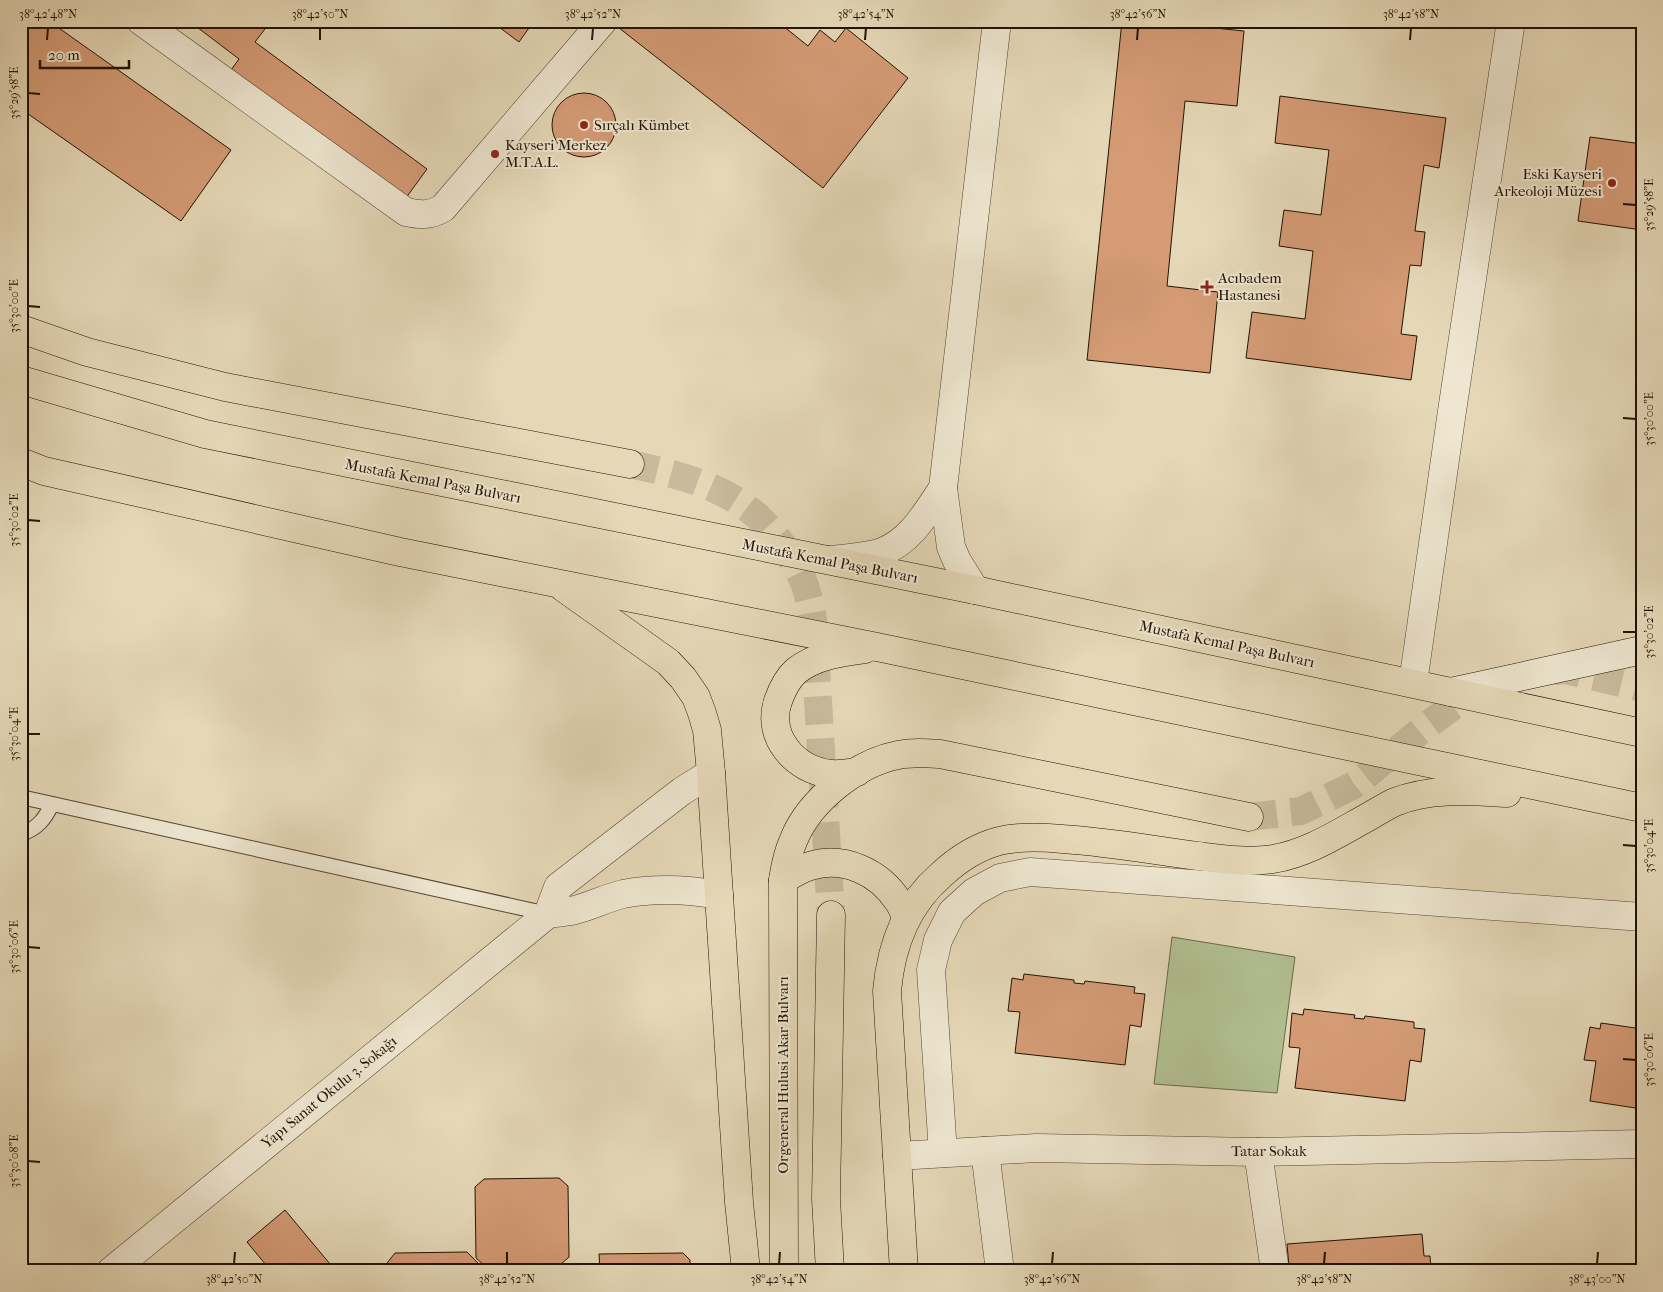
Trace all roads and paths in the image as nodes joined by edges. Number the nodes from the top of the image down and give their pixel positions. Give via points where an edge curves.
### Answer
1 (141, 21) edge
2 (603, 21) edge
3 (997, 21) edge
4 (1511, 21) edge
5 (21, 329) edge
6 (21, 380) edge
7 (21, 462) edge
8 (630, 464) tunnel mouth
9 (943, 488) junction
10 (827, 561) junction
11 (557, 583) junction
12 (976, 590) junction
13 (877, 647) junction
14 (1642, 650) edge
15 (1412, 684) junction
16 (1451, 692) junction
17 (1642, 733) edge
18 (857, 772) junction
19 (712, 773) junction
20 (21, 797) edge
21 (1591, 797) junction
22 (52, 804) junction
23 (1642, 808) edge
24 (1249, 817) tunnel mouth
25 (21, 834) edge
26 (782, 880) junction
27 (719, 895) junction
28 (548, 914) junction
29 (831, 915) tunnel mouth
30 (1642, 917) edge
31 (906, 918) junction
32 (1642, 1144) edge
33 (985, 1151) junction
34 (1258, 1152) junction
35 (944, 1153) junction
36 (897, 1156) junction
37 (111, 1271) edge
38 (746, 1271) edge
39 (784, 1271) edge
40 (830, 1271) edge
41 (904, 1271) edge
42 (1000, 1271) edge
43 (1275, 1271) edge

1 - 2 street via 406,212 427,215 443,208
3 - 9 street
4 - 15 street
5 - 8 main road via 87,352 225,387
6 - 10 main road, Mustafa Kemal Paşa Bulvarı via 205,434
7 - 11 main road via 390,550
9 - 10 street via 921,522 897,545 880,552
9 - 12 street via 951,547
10 - 12 main road, Mustafa Kemal Paşa Bulvarı
11 - 13 main road
11 - 19 main road via 668,662 683,678 702,713
12 - 15 main road, Mustafa Kemal Paşa Bulvarı
13 - 18 main road via 806,664 786,683 776,708 778,736 802,764 829,774
13 - 21 main road
14 - 16 street
15 - 16 main road, Mustafa Kemal Paşa Bulvarı
16 - 17 main road, Mustafa Kemal Paşa Bulvarı
18 - 24 main road via 897,755 940,754
18 - 26 main road, Orgeneral Hulusi Akar Bulvarı via 820,800 806,818 794,838
19 - 27 main road
19 - 28 street via 682,791 558,887
20 - 22 lane
21 - 23 main road
21 - 31 main road via 1466,791 1418,796 1394,802 1314,847 1289,856 1252,861 1086,840 1024,837 1000,841 954,863 930,885
22 - 25 lane via 44,819
22 - 28 lane
26 - 31 main road via 812,865 845,864 876,877 889,888 900,902
26 - 39 main road, Orgeneral Hulusi Akar Bulvarı
27 - 28 street via 694,890 645,890
27 - 38 main road
28 - 37 street, Yapı Sanat Okulu 3. Sokağı
29 - 40 main road via 826,1199
30 - 35 street via 1030,872 1000,878 974,892 952,912 938,940 931,970
31 - 36 main road via 889,966 887,991
32 - 34 street, Tatar Sokak
33 - 34 street, Tatar Sokak via 1036,1148
33 - 35 street, Tatar Sokak
33 - 42 street
34 - 43 street
35 - 36 street, Tatar Sokak
36 - 41 main road

